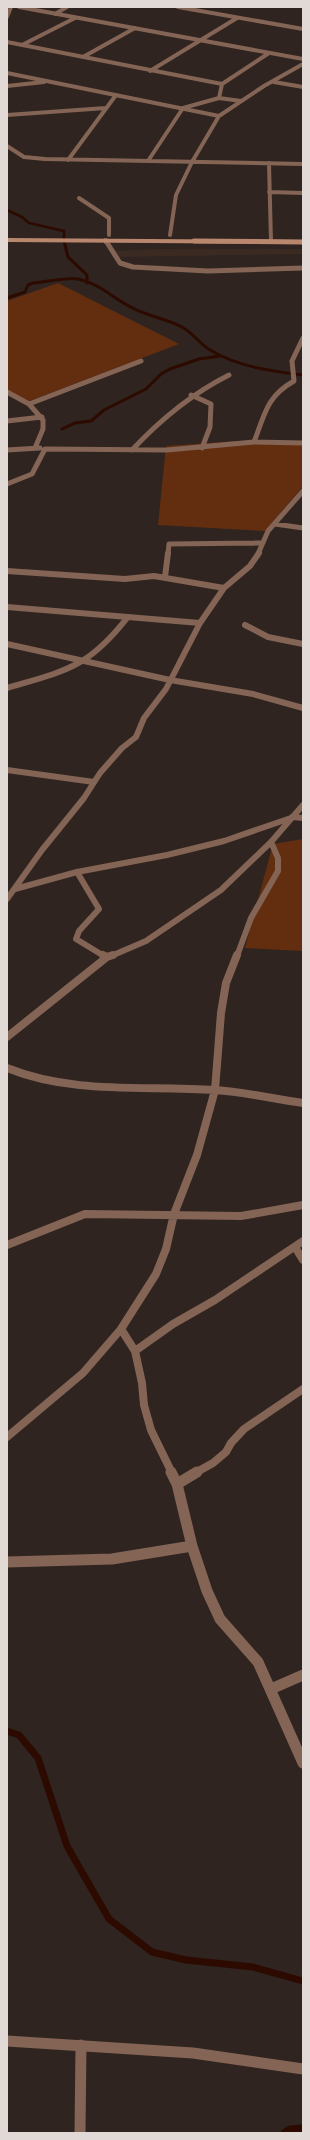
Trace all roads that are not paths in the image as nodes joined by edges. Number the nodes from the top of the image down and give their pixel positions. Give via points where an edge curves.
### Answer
1 (11, 7) edge
2 (20, 7) edge
3 (68, 7) edge
4 (178, 7) edge
5 (56, 14) junction
6 (7, 17) edge
7 (75, 18) junction
8 (237, 18) junction
9 (135, 28) junction
10 (303, 29) edge
11 (200, 41) junction
12 (7, 42) edge
13 (22, 45) junction
14 (269, 53) junction
15 (83, 57) junction
16 (303, 59) edge
17 (303, 64) edge
18 (150, 71) junction
19 (7, 73) edge
20 (49, 81) junction
21 (274, 82) junction
22 (222, 84) junction
23 (7, 86) edge
24 (303, 87) edge
25 (116, 95) junction
26 (219, 98) junction
27 (241, 102) junction
28 (106, 108) junction
29 (182, 108) junction
30 (7, 115) edge
31 (219, 116) junction
32 (7, 146) edge
33 (68, 160) junction
34 (148, 161) junction
35 (192, 162) junction
36 (269, 163) junction
37 (303, 164) edge
38 (269, 192) junction
39 (303, 193) edge
40 (79, 198) dead end
41 (7, 235) edge
42 (109, 235) junction
43 (170, 235) junction
44 (303, 236) edge
45 (58, 238) junction
46 (78, 238) junction
47 (271, 239) junction
48 (7, 240) edge
49 (105, 240) junction
50 (303, 242) edge
51 (303, 268) edge
52 (303, 338) edge
53 (141, 361) dead end
54 (229, 375) dead end
55 (7, 392) edge
56 (191, 395) junction
57 (29, 404) junction
58 (42, 417) junction
59 (7, 420) edge
60 (254, 442) junction
61 (303, 443) edge
62 (35, 448) junction
63 (202, 448) junction
64 (45, 449) junction
65 (7, 450) edge
66 (132, 450) junction
67 (8, 483) edge
68 (302, 494) edge
69 (275, 524) junction
70 (303, 528) edge
71 (262, 543) junction
72 (7, 571) edge
73 (165, 577) junction
74 (224, 588) junction
75 (7, 607) edge
76 (127, 618) junction
77 (200, 623) junction
78 (245, 625) dead end
79 (7, 644) edge
80 (303, 644) edge
81 (82, 662) junction
82 (170, 680) junction
83 (7, 688) edge
84 (303, 708) edge
85 (7, 770) edge
86 (94, 782) junction
87 (303, 805) edge
88 (291, 818) junction
89 (303, 818) edge
90 (271, 842) junction
91 (78, 872) junction
92 (16, 889) junction
93 (7, 892) edge
94 (7, 899) edge
95 (107, 957) junction
96 (7, 1037) edge
97 (7, 1068) edge
98 (215, 1090) junction
99 (303, 1103) edge
100 (303, 1205) edge
101 (174, 1214) junction
102 (303, 1241) edge
103 (7, 1245) edge
104 (295, 1247) junction
105 (303, 1260) edge
106 (121, 1329) junction
107 (135, 1351) junction
108 (303, 1389) edge
109 (7, 1437) edge
110 (177, 1484) junction
111 (192, 1546) junction
112 (7, 1562) edge
113 (303, 1675) edge
114 (271, 1689) junction
115 (303, 1763) edge
116 (7, 2041) edge
117 (81, 2045) junction
118 (303, 2069) edge
119 (80, 2133) edge

1 - 6 street
2 - 5 street
3 - 5 street
4 - 8 street
5 - 7 street
7 - 9 street
7 - 13 street
8 - 10 street
8 - 11 street
9 - 11 street
9 - 15 street
11 - 14 street
11 - 18 street
12 - 13 street
13 - 15 street
14 - 16 street
14 - 22 street
15 - 18 street
17 - 21 street
18 - 22 street
19 - 20 street
20 - 23 street
20 - 25 street
21 - 24 street
21 - 27 street
22 - 26 street
25 - 28 street
25 - 29 street
26 - 27 street
26 - 29 street
27 - 31 street
28 - 30 street
28 - 33 street
29 - 31 street
29 - 34 street
31 - 35 street
32 - 33 street via 24,157
33 - 34 street
34 - 35 street
35 - 36 street
35 - 43 street via 176,195
36 - 37 street
36 - 38 street
38 - 39 street
38 - 47 street
40 - 42 street via 109,218
41 - 45 street
42 - 43 street
42 - 46 street
43 - 47 street
44 - 47 street
45 - 46 street
45 - 48 street
46 - 49 street
47 - 49 street
47 - 50 street
49 - 51 street via 120,263 140,268
52 - 60 street via 292,361 294,381 280,389 269,402
53 - 57 street
54 - 56 street
55 - 57 street
56 - 63 street via 211,404 212,425
56 - 66 street via 164,415
57 - 58 street
58 - 59 street
58 - 62 street via 43,428
60 - 61 street
60 - 63 street
62 - 64 street
62 - 65 street
63 - 66 street
64 - 66 street
64 - 67 street via 32,474
68 - 69 street
69 - 70 street
69 - 71 street
71 - 73 street via 169,544
71 - 74 street via 257,558
72 - 73 street via 125,578
73 - 74 street
74 - 77 street
75 - 76 street
76 - 77 street
76 - 81 street via 107,642
77 - 82 street
78 - 80 street via 268,637
79 - 81 street
81 - 82 street
81 - 83 street
82 - 84 street via 253,694
82 - 86 street via 144,718 136,737 122,748
85 - 86 street
86 - 92 street via 30,866
87 - 88 street
88 - 89 street
88 - 90 street
88 - 91 street via 224,841
90 - 95 street via 220,890 146,941
90 - 98 street via 278,858 278,871 251,918 226,983
91 - 92 street
91 - 95 street via 99,909 79,931 76,939
92 - 93 street
92 - 94 street
95 - 96 street
97 - 98 street via 41,1079 72,1085
98 - 99 street
98 - 101 street via 197,1155
100 - 101 street via 241,1216
101 - 103 street via 85,1214
101 - 106 street via 166,1249 156,1274
102 - 104 street
104 - 105 street
104 - 107 street
106 - 107 street
106 - 109 street via 83,1373
107 - 110 street via 151,1430
108 - 110 street via 244,1429 226,1452 213,1463
110 - 111 street
111 - 112 street via 112,1559
111 - 114 street via 207,1591 220,1619 258,1662
113 - 114 street
114 - 115 street
116 - 117 street
117 - 118 street via 261,2061
117 - 119 street

